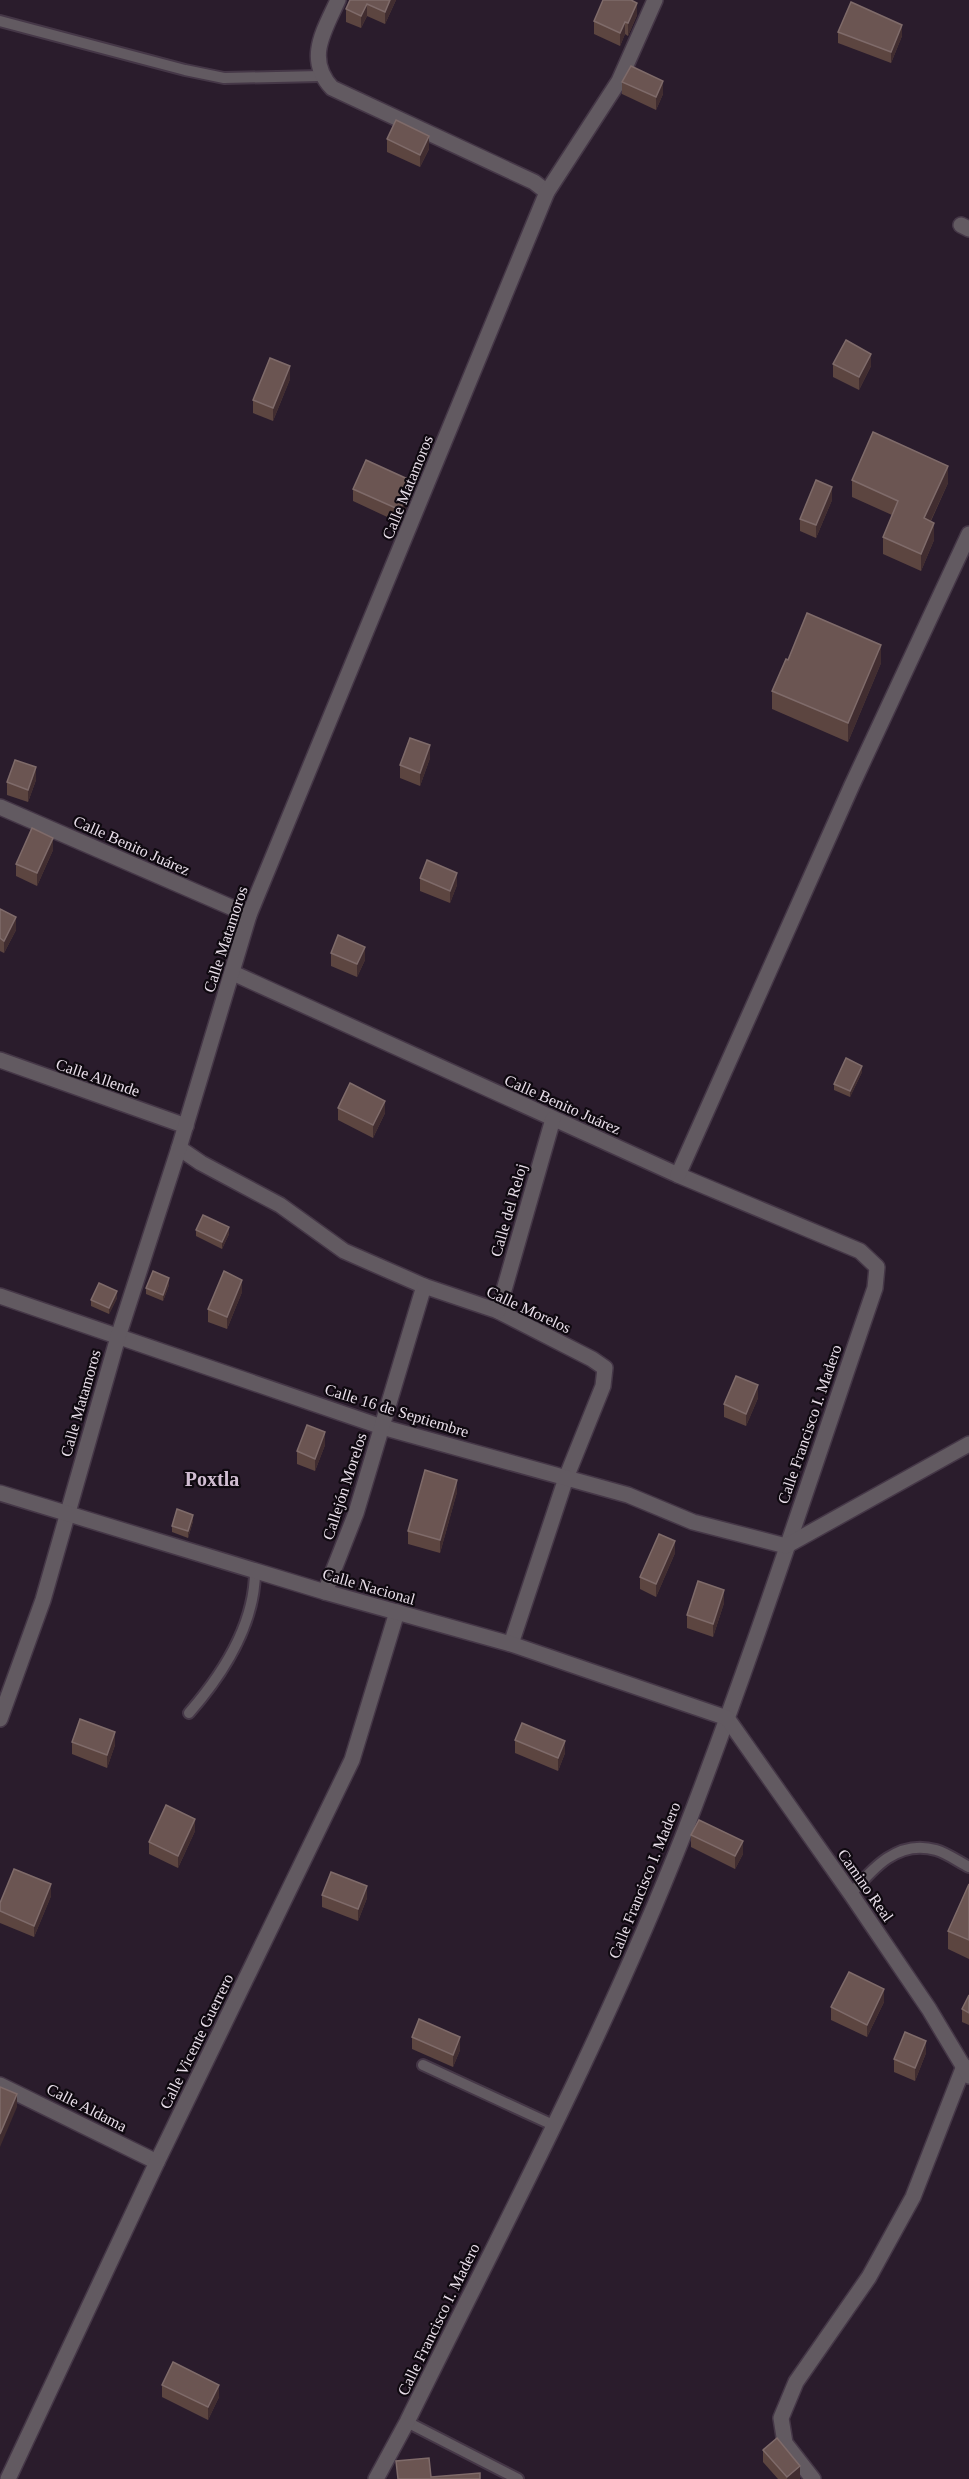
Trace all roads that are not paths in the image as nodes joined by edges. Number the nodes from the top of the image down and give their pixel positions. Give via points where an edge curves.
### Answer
1 (339, 0) edge
2 (654, 0) edge
3 (0, 21) edge
4 (321, 76) junction
5 (548, 192) junction
6 (969, 534) edge
7 (0, 807) edge
8 (249, 915) junction
9 (233, 973) junction
10 (0, 1060) edge
11 (553, 1119) junction
12 (186, 1126) junction
13 (179, 1148) junction
14 (678, 1175) junction
15 (877, 1267) joint
16 (424, 1286) junction
17 (0, 1296) edge
18 (498, 1311) junction
19 (118, 1337) junction
20 (382, 1427) junction
21 (969, 1444) edge
22 (566, 1478) junction
23 (0, 1493) edge
24 (67, 1514) junction
25 (786, 1546) junction
26 (255, 1571) junction
27 (325, 1592) junction
28 (397, 1612) junction
29 (511, 1644) junction
30 (189, 1713) dead end
31 (727, 1718) junction
32 (0, 1719) edge
33 (969, 1867) edge
34 (851, 1894) junction
35 (423, 2065) dead end
36 (967, 2071) edge
37 (0, 2085) edge
38 (553, 2125) junction
39 (158, 2162) junction
40 (407, 2422) junction
41 (8, 2479) edge
42 (376, 2479) edge
43 (518, 2479) edge
44 (813, 2479) edge

1 - 4 street via 317,52
2 - 5 street, Calle Matamoros via 619,81
3 - 4 lane via 224,78
4 - 5 street via 332,88
5 - 8 street, Calle Matamoros
6 - 14 street
7 - 8 street, Calle Benito Juárez
8 - 9 street, Calle Matamoros
9 - 11 street, Calle Benito Juárez
9 - 12 street, Calle Matamoros
10 - 12 street, Calle Allende
11 - 14 street, Calle Benito Juárez
11 - 18 street, Calle del Reloj
12 - 13 street, Calle Matamoros
13 - 16 street, Calle Morelos via 280,1205 344,1251
13 - 19 street, Calle Matamoros
14 - 15 street, Calle Benito Juárez via 860,1251
15 - 25 street, Calle Francisco I. Madero via 875,1288
16 - 18 street, Calle Morelos
16 - 20 street, Callejón Morelos
17 - 19 street, Calle 16 de Septiembre
18 - 22 street, Calle Morelos via 605,1368 603,1386
19 - 20 street, Calle 16 de Septiembre
19 - 24 street, Calle Matamoros
20 - 22 street, Calle 16 de Septiembre
20 - 27 street, Callejón Morelos via 356,1513
21 - 25 street
22 - 25 street, Calle 16 de Septiembre via 628,1495 693,1521
22 - 29 street, Calle Morelos
23 - 24 street, Calle Nacional
24 - 26 street, Calle Nacional
24 - 32 street, Calle Matamoros via 43,1600
25 - 31 street, Calle Francisco I. Madero
26 - 27 street, Calle Nacional
26 - 30 lane via 255,1592 248,1617 208,1692
27 - 28 street, Calle Nacional
28 - 29 street, Calle Nacional
28 - 39 street, Calle Vicente Guerrero via 352,1760
29 - 31 street, Calle Nacional
31 - 34 street, Camino Real
31 - 38 street, Calle Francisco I. Madero via 610,2008
33 - 34 lane via 936,1850 913,1847 887,1856
34 - 36 street, Camino Real
35 - 38 lane
36 - 44 street via 913,2198 869,2277 796,2382 781,2418 786,2443
37 - 39 street, Calle Aldama
38 - 40 street, Calle Francisco I. Madero
39 - 41 street, Calle Vicente Guerrero
40 - 42 street, Calle Francisco I. Madero
40 - 43 lane

